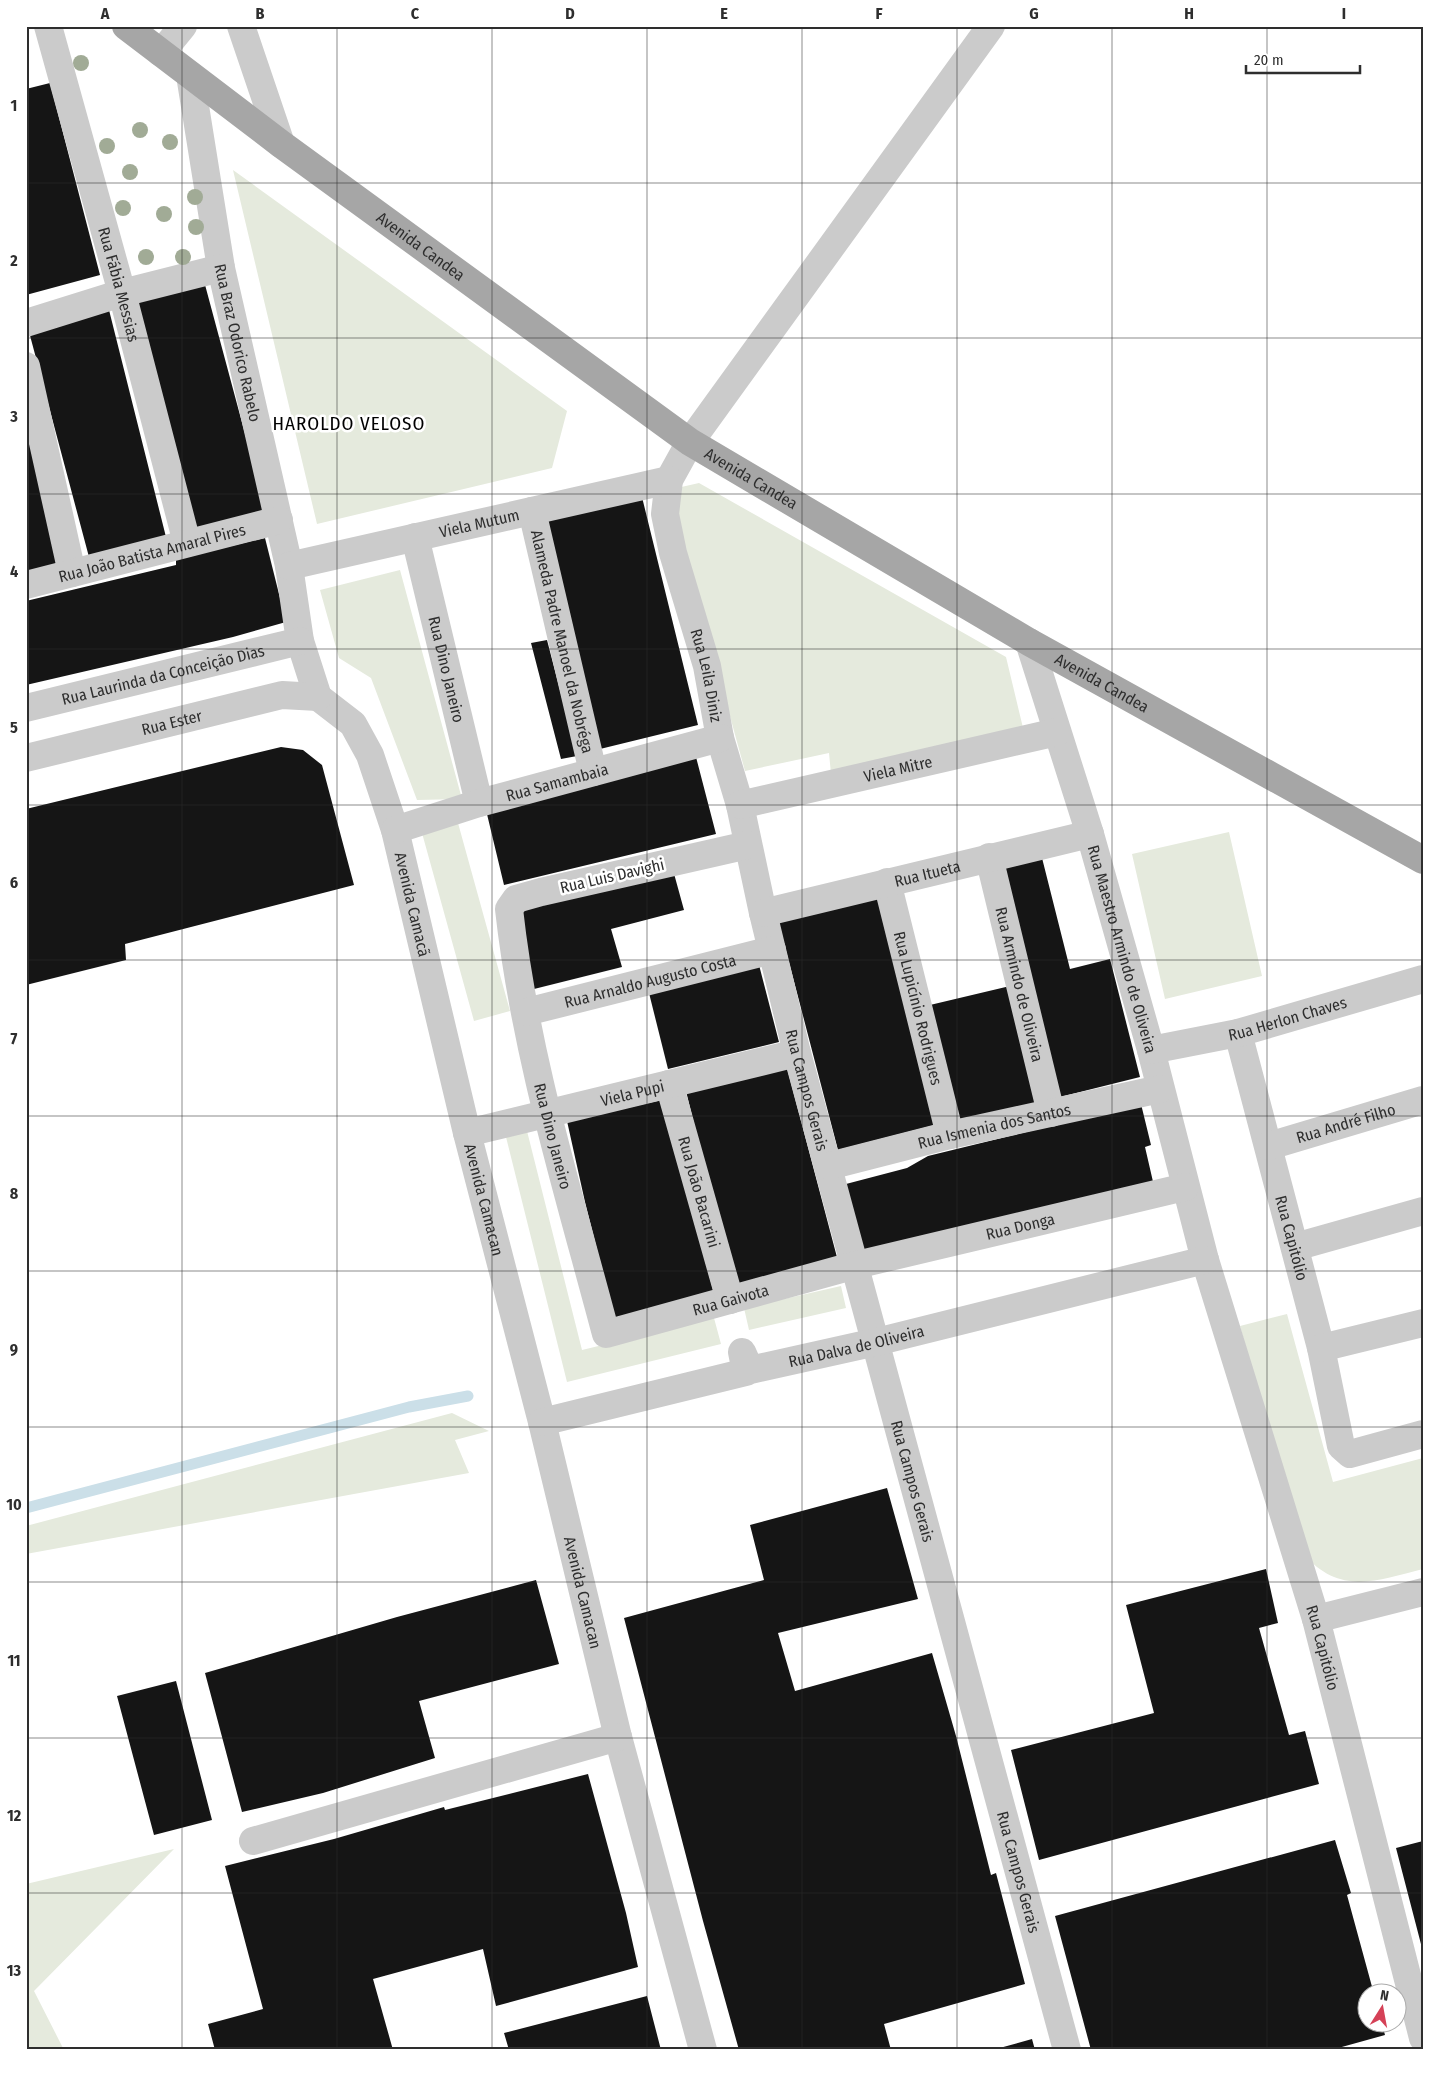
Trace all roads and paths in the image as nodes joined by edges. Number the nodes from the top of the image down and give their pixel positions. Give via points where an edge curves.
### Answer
1 (48, 26) edge
2 (126, 26) edge
3 (183, 26) edge
4 (242, 26) edge
5 (991, 26) edge
6 (26, 32) edge
7 (161, 53) junction
8 (190, 75) junction
9 (281, 144) junction
10 (221, 268) junction
11 (122, 293) junction
12 (26, 323) edge
13 (26, 366) edge
14 (690, 442) junction
15 (669, 480) junction
16 (532, 510) junction
17 (279, 520) junction
18 (415, 537) junction
19 (188, 543) junction
20 (289, 566) junction
21 (72, 573) junction
22 (26, 585) edge
23 (300, 641) junction
24 (1029, 642) junction
25 (318, 698) junction
26 (26, 708) edge
27 (1057, 732) junction
28 (720, 738) junction
29 (26, 758) edge
30 (593, 772) junction
31 (479, 803) junction
32 (740, 805) junction
33 (395, 830) junction
34 (1090, 834) junction
35 (748, 845) junction
36 (989, 857) junction
37 (1423, 860) edge
38 (887, 882) junction
39 (763, 912) junction
40 (512, 936) joint
41 (772, 950) junction
42 (1423, 979) edge
43 (526, 1012) junction
44 (1238, 1032) junction
45 (1151, 1050) junction
46 (797, 1053) junction
47 (669, 1084) junction
48 (1160, 1089) junction
49 (1423, 1100) edge
50 (1051, 1113) junction
51 (547, 1114) junction
52 (467, 1133) junction
53 (950, 1136) junction
54 (1269, 1146) junction
55 (829, 1166) junction
56 (1185, 1187) junction
57 (1423, 1211) edge
58 (1295, 1247) junction
59 (1205, 1260) junction
60 (856, 1265) junction
61 (730, 1300) junction
62 (1423, 1323) edge
63 (606, 1334) joint
64 (876, 1342) junction
65 (1321, 1348) junction
66 (542, 1422) junction
67 (1423, 1434) edge
68 (1423, 1592) edge
69 (1316, 1619) junction
70 (618, 1737) junction
71 (253, 1841) dead end
72 (1423, 2038) edge
73 (703, 2050) edge
74 (1067, 2050) edge

1 - 6 street
1 - 11 street, Rua Fábia Messias
2 - 7 main road, Avenida Candea
3 - 7 street
4 - 9 street
5 - 14 street, Rua Leila Diniz
7 - 8 main road, Avenida Candea
8 - 9 main road, Avenida Candea
8 - 10 street, Rua Braz Odorico Rabelo
9 - 14 main road, Avenida Candea
10 - 11 street
10 - 17 street, Rua Braz Odorico Rabelo
11 - 12 street
11 - 19 street, Rua Fábia Messias
13 - 21 street
14 - 15 street, Rua Leila Diniz
14 - 24 main road, Avenida Candea
15 - 16 street, Viela Mutum
15 - 28 street, Rua Leila Diniz via 664,514 707,666
16 - 18 street, Viela Mutum
16 - 30 street, Alameda Padre Manoel da Nobréga
17 - 19 street, Rua João Batista Amaral Pires
17 - 20 street, Rua Braz Odorico Rabelo
18 - 20 street, Viela Mutum
18 - 31 street, Rua Dino Janeiro
19 - 21 street, Rua João Batista Amaral Pires
20 - 23 street, Rua Braz Odorico Rabelo
21 - 22 street, Rua João Batista Amaral Pires
23 - 25 street, Rua Braz Odorico Rabelo
23 - 26 street, Rua Laurinda da Conceição Dias
24 - 27 street, Rua Maestro Armindo de Oliveira
24 - 37 main road, Avenida Candea
25 - 29 street, Rua Ester via 282,695
25 - 33 street, Avenida Camacã via 353,724 370,754
27 - 32 street, Viela Mitre
27 - 34 street, Rua Maestro Armindo de Oliveira
28 - 30 street, Rua Samambaia
28 - 32 street, Rua Leila Diniz
30 - 31 street, Rua Samambaia
31 - 33 street, Rua Samambaia
32 - 35 street, Rua Leila Diniz
33 - 52 street, Avenida Camacã
34 - 36 street, Rua Itueta
34 - 45 street, Rua Maestro Armindo de Oliveira
35 - 39 street, Rua Leila Diniz
35 - 40 street, Rua Luis Davighi via 516,899 509,910
36 - 38 street, Rua Itueta
36 - 50 street, Rua Armindo de Oliveira
38 - 39 street, Rua Itueta
38 - 53 street, Rua Lupicínio Rodrigues
39 - 41 street, Rua Campos Gerais
40 - 43 street, Rua Dino Janeiro
41 - 43 street, Rua Arnaldo Augusto Costa
41 - 46 street, Rua Campos Gerais
42 - 44 street, Rua Herlon Chaves
43 - 51 street, Rua Dino Janeiro
44 - 45 street, Rua Herlon Chaves
44 - 54 street, Rua Capitólio
45 - 48 street, Rua Maestro Armindo de Oliveira
46 - 47 street, Viela Pupi
46 - 55 street, Rua Campos Gerais
47 - 51 street, Viela Pupi
47 - 61 street, Rua João Bacarini
48 - 50 street, Rua Ismenia dos Santos
48 - 56 street, Rua Maestro Armindo de Oliveira
49 - 54 street, Rua André Filho
50 - 53 street, Rua Ismenia dos Santos
51 - 52 street, Viela Pupi
51 - 63 street, Rua Dino Janeiro
52 - 66 street, Avenida Camacan
53 - 55 street, Rua Ismenia dos Santos
54 - 58 street, Rua Capitólio
55 - 60 street, Rua Campos Gerais
56 - 59 street, Rua Maestro Armindo de Oliveira
56 - 60 street, Rua Donga
57 - 58 street
58 - 65 street, Rua Capitólio
59 - 64 street, Rua Dalva de Oliveira
59 - 69 street, Rua Capitólio
60 - 61 street, Rua Gaivota
60 - 64 street, Rua Campos Gerais
61 - 63 street, Rua Gaivota
62 - 65 street
64 - 66 street, Rua Dalva de Oliveira via 750,1370 742,1352 746,1372
64 - 74 street, Rua Campos Gerais
65 - 67 street, Rua Capitólio via 1341,1446 1350,1454
66 - 70 street, Avenida Camacan
68 - 69 street
69 - 72 street, Rua Capitólio
70 - 71 street
70 - 73 street, Avenida Camacan

